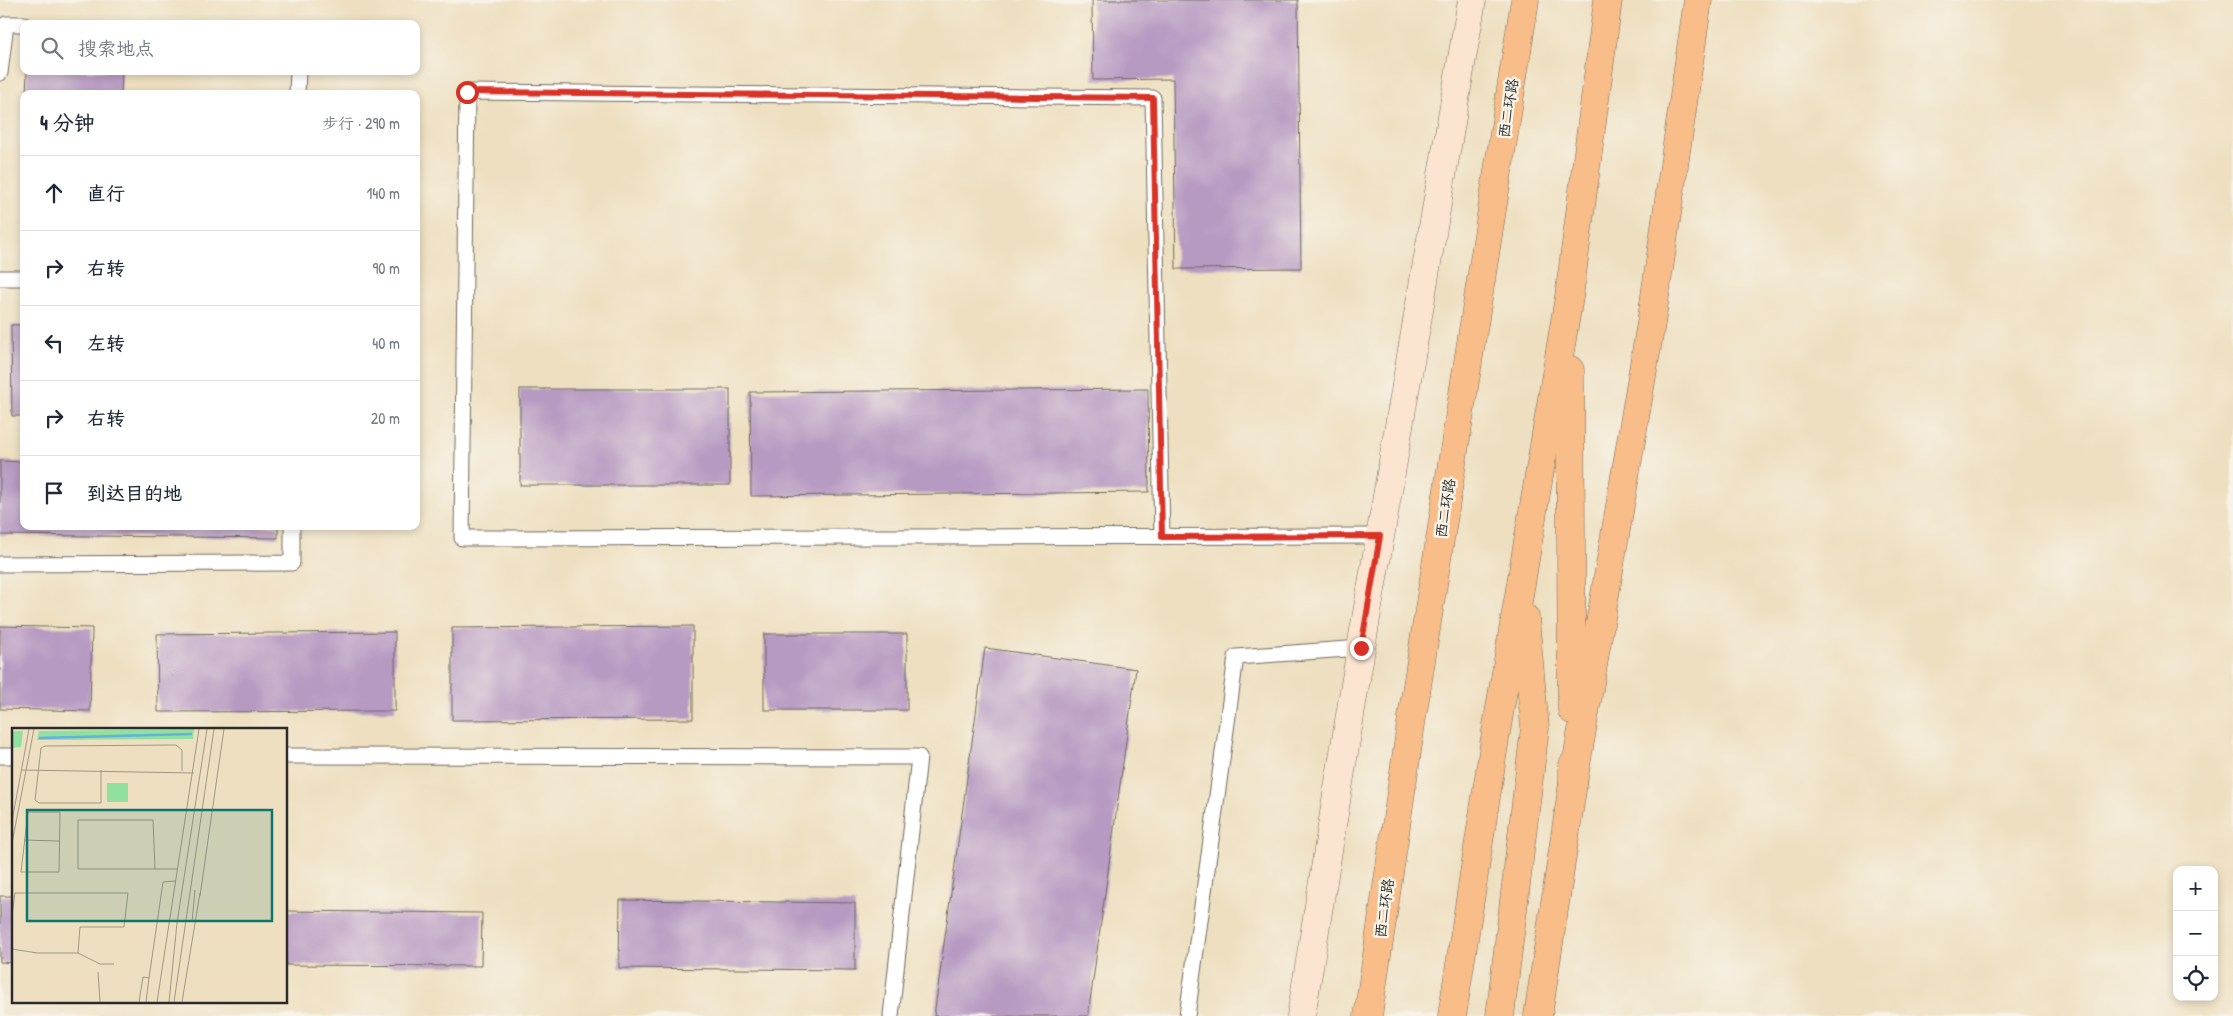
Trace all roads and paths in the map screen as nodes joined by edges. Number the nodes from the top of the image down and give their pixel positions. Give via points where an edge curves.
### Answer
1 (1472, 0) edge
2 (1525, 0) edge
3 (1608, 0) edge
4 (1698, 0) edge
5 (20, 24) edge
6 (0, 73) edge
7 (298, 75) edge
8 (297, 90) edge
9 (0, 278) edge
10 (20, 278) edge
11 (1569, 297) junction
12 (292, 530) edge
13 (1380, 536) junction
14 (1162, 537) junction
15 (0, 564) edge
16 (1522, 577) junction
17 (1361, 648) junction
18 (288, 756) edge
19 (1573, 783) junction
20 (891, 1016) edge
21 (1187, 1016) edge
22 (1300, 1016) edge
23 (1368, 1016) edge
24 (1452, 1016) edge
25 (1500, 1016) edge
26 (1538, 1016) edge

1 - 13 street
2 - 23 highway, 西二环路
3 - 11 highway
4 - 19 highway via 1652,318
5 - 6 lane via 6,24
7 - 8 lane
9 - 10 lane
11 - 16 highway
11 - 19 highway
12 - 15 lane via 292,563
13 - 14 lane
13 - 17 street
14 - 14 lane via 462,538 467,92 1153,98
16 - 24 highway
16 - 25 highway via 1535,728
17 - 21 lane via 1236,657
17 - 22 street
18 - 20 lane via 919,757
19 - 26 highway

